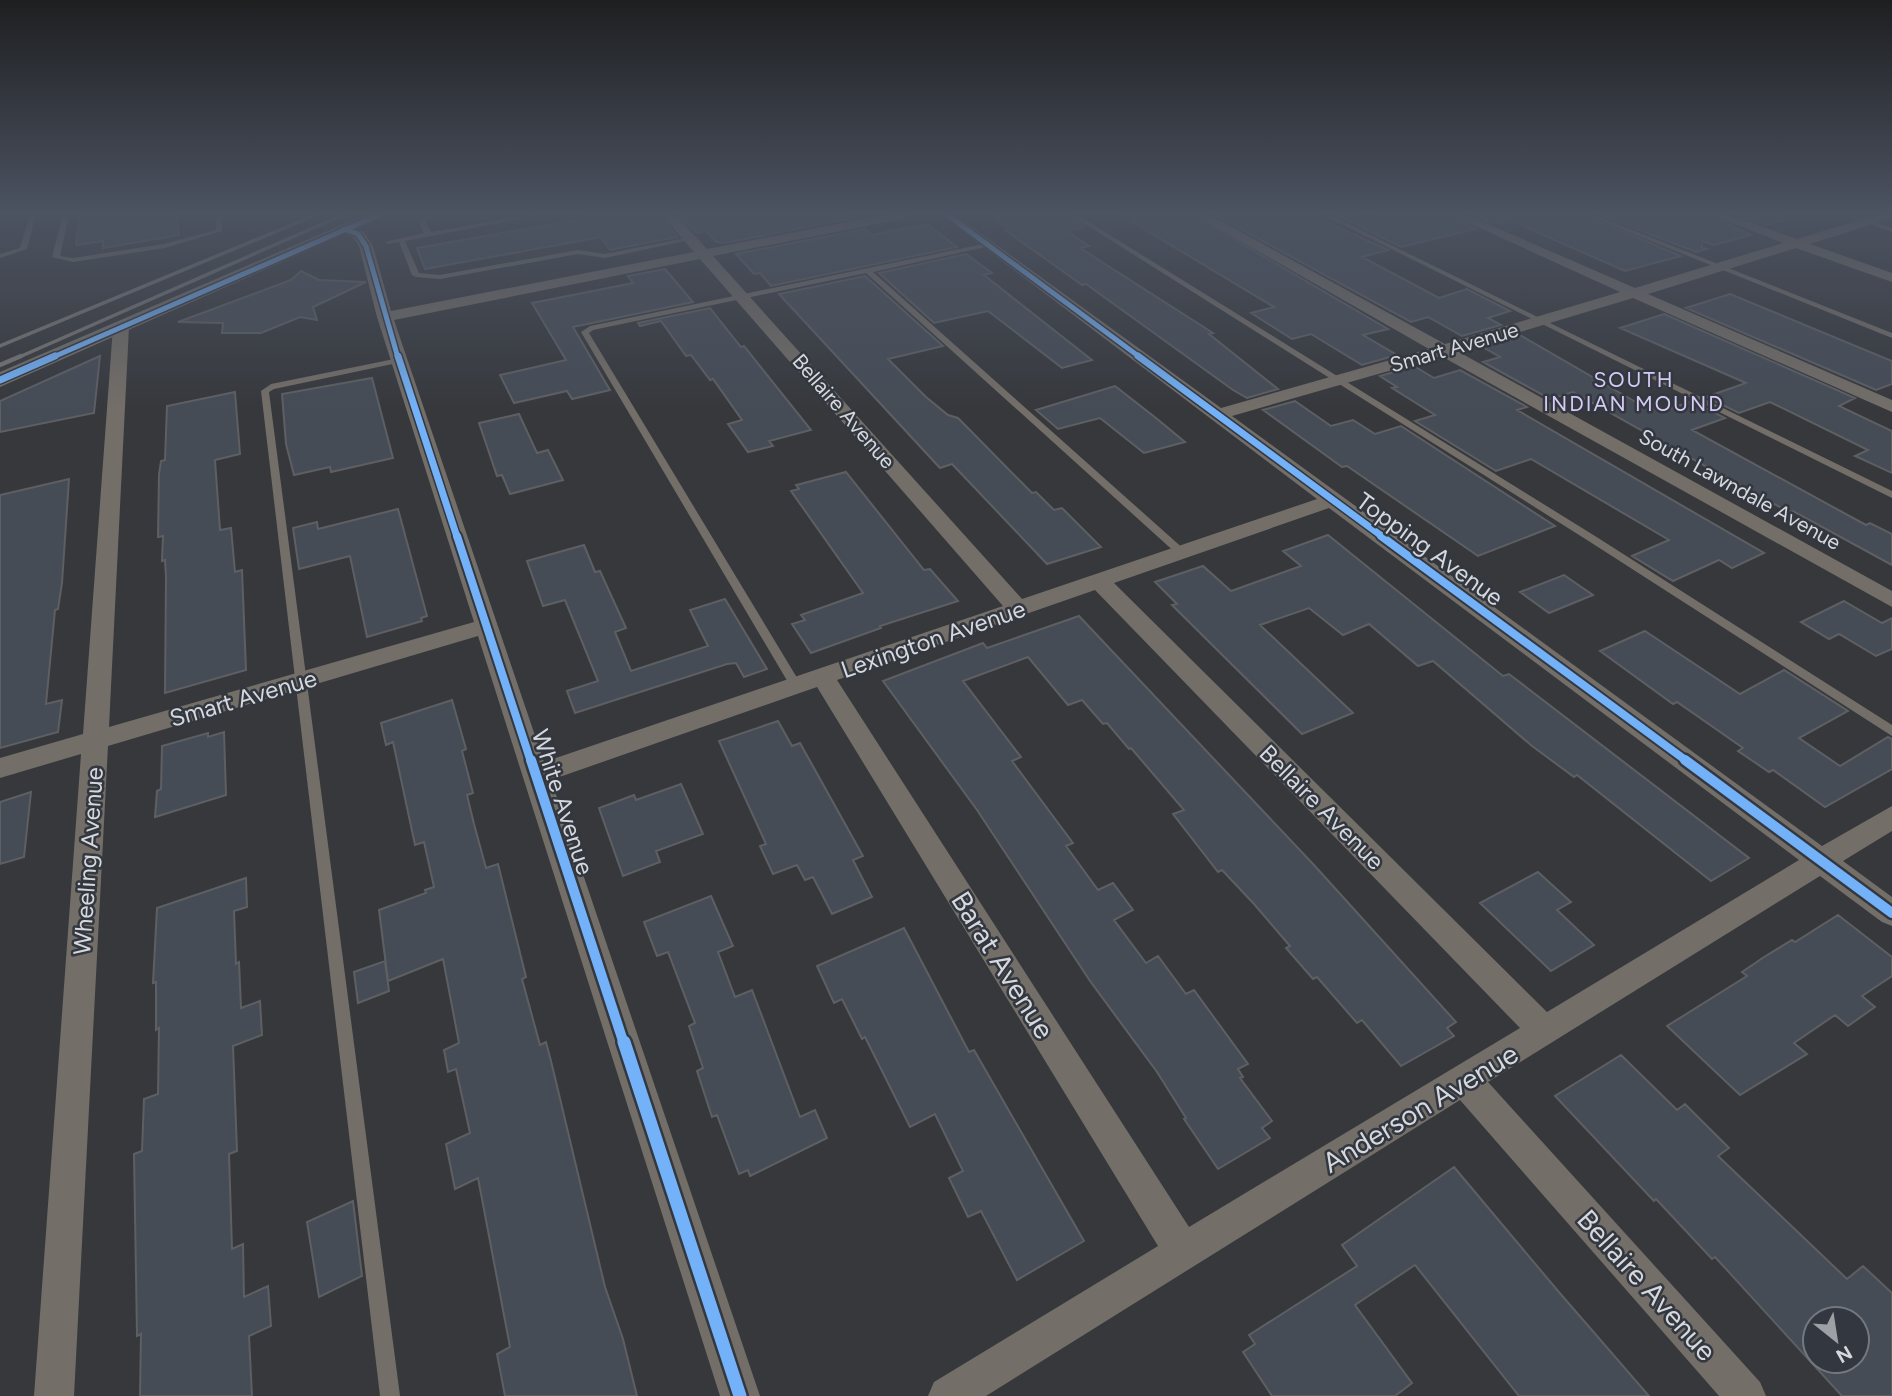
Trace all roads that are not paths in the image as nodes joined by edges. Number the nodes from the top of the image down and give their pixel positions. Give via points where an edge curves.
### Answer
1 (230, 279) edge
2 (375, 279) edge
3 (577, 279) edge
4 (728, 279) edge
5 (828, 279) edge
6 (878, 279) edge
7 (1034, 279) edge
8 (1177, 279) edge
9 (1316, 279) edge
10 (1457, 279) edge
11 (1604, 279) edge
12 (1682, 279) edge
13 (1752, 279) edge
14 (1636, 293) junction
15 (743, 296) junction
16 (385, 317) junction
17 (1543, 321) junction
18 (121, 327) junction
19 (1892, 336) edge
20 (1442, 349) junction
21 (399, 360) junction
22 (0, 380) edge
23 (1339, 381) junction
24 (1892, 407) edge
25 (1216, 415) junction
26 (1892, 495) edge
27 (1332, 500) junction
28 (1182, 553) junction
29 (1100, 582) junction
30 (1892, 600) edge
31 (1018, 609) junction
32 (486, 626) junction
33 (303, 680) junction
34 (809, 681) junction
35 (1892, 731) edge
36 (96, 741) junction
37 (0, 768) edge
38 (534, 776) junction
39 (1892, 817) edge
40 (1822, 861) junction
41 (1892, 914) edge
42 (1545, 1032) junction
43 (1464, 1080) junction
44 (1184, 1253) junction
45 (953, 1395) edge
46 (54, 1396) edge
47 (390, 1396) edge
48 (740, 1396) edge
49 (1746, 1396) edge

1 - 18 main road
2 - 16 street, White Avenue
3 - 16 street
4 - 15 street, Bellaire Avenue
5 - 15 lane
6 - 28 lane
7 - 25 street, Topping Avenue
8 - 23 lane
9 - 20 street, South Lawndale Avenue
10 - 17 lane
11 - 14 street
12 - 14 street, Smart Avenue
13 - 19 lane
14 - 17 street, Smart Avenue
14 - 24 street
15 - 31 street, Bellaire Avenue
15 - 34 lane via 585,332
16 - 21 street, White Avenue
17 - 20 street, Smart Avenue
17 - 26 lane
18 - 22 main road
18 - 36 street, Wheeling Avenue
20 - 23 street, Smart Avenue
20 - 30 street, South Lawndale Avenue
21 - 32 street, White Avenue
21 - 33 lane via 265,391
23 - 25 street, Smart Avenue
23 - 35 lane
25 - 27 street, Topping Avenue
27 - 28 street, Lexington Avenue
27 - 40 street, Topping Avenue
28 - 29 street, Lexington Avenue
29 - 31 street, Lexington Avenue
29 - 42 street, Bellaire Avenue
31 - 34 street, Lexington Avenue
32 - 33 street, Smart Avenue
32 - 38 street, White Avenue
33 - 36 street, Smart Avenue
33 - 47 lane
34 - 38 street, Lexington Avenue
34 - 44 street, Barat Avenue
36 - 37 street, Smart Avenue
36 - 46 street, Wheeling Avenue
38 - 48 street, White Avenue
39 - 40 street, Anderson Avenue
40 - 41 street, Topping Avenue
40 - 42 street, Anderson Avenue
42 - 43 street, Anderson Avenue
43 - 44 street, Anderson Avenue
43 - 49 street, Bellaire Avenue
44 - 45 street, Anderson Avenue

